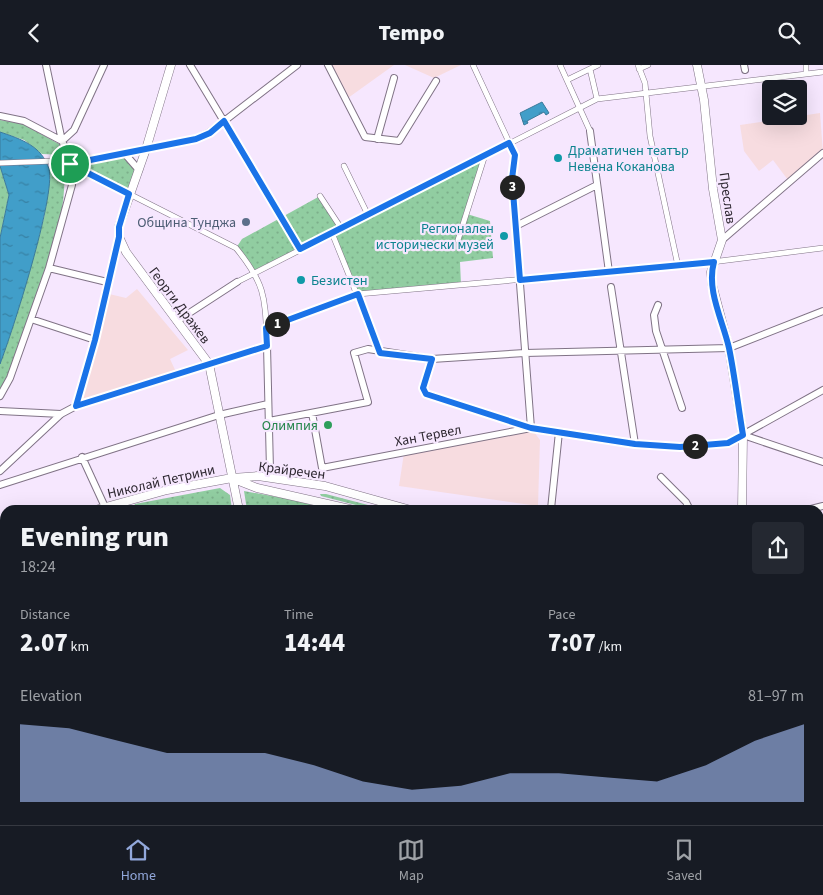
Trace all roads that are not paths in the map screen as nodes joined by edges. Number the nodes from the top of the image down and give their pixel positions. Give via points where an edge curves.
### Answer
1 (46, 65) edge
2 (104, 65) edge
3 (171, 65) edge
4 (190, 65) edge
5 (296, 65) edge
6 (328, 65) edge
7 (473, 65) edge
8 (560, 65) edge
9 (598, 65) edge
10 (648, 65) edge
11 (696, 65) edge
12 (806, 65) edge
13 (638, 67) edge
14 (745, 67) edge
15 (590, 69) junction
16 (823, 72) edge
17 (806, 74) junction
18 (394, 78) dead end
19 (567, 80) junction
20 (436, 81) dead end
21 (747, 81) junction
22 (702, 87) junction
23 (646, 93) junction
24 (597, 99) junction
25 (580, 107) junction
26 (0, 116) edge
27 (224, 121) junction
28 (590, 131) joint
29 (377, 139) junction
30 (62, 141) junction
31 (509, 143) junction
32 (146, 149) junction
33 (823, 153) edge
34 (125, 154) junction
35 (485, 155) junction
36 (0, 163) edge
37 (70, 164) junction
38 (344, 166) dead end
39 (139, 170) junction
40 (512, 179) joint
41 (598, 185) junction
42 (129, 194) junction
43 (320, 196) dead end
44 (368, 215) junction
45 (282, 218) joint
46 (516, 226) junction
47 (341, 228) junction
48 (332, 233) junction
49 (119, 237) junction
50 (458, 240) dead end
51 (722, 240) junction
52 (300, 249) junction
53 (823, 249) edge
54 (714, 262) junction
55 (678, 266) junction
56 (49, 268) junction
57 (255, 272) junction
58 (609, 272) junction
59 (520, 280) junction
60 (237, 282) joint
61 (107, 283) junction
62 (611, 287) dead end
63 (358, 294) junction
64 (658, 305) dead end
65 (823, 311) edge
66 (31, 319) junction
67 (177, 321) junction
68 (266, 328) junction
69 (95, 340) junction
70 (267, 346) junction
71 (729, 348) junction
72 (663, 349) junction
73 (621, 351) junction
74 (380, 353) junction
75 (526, 353) junction
76 (432, 359) junction
77 (209, 364) junction
78 (823, 390) edge
79 (0, 395) edge
80 (268, 403) junction
81 (76, 406) junction
82 (682, 408) dead end
83 (0, 411) edge
84 (312, 413) junction
85 (61, 414) junction
86 (219, 415) junction
87 (269, 421) junction
88 (531, 428) junction
89 (559, 432) junction
90 (743, 435) junction
91 (635, 444) junction
92 (82, 457) junction
93 (823, 462) edge
94 (270, 470) dead end
95 (0, 471) edge
96 (660, 477) dead end
97 (232, 478) junction
98 (0, 485) edge
99 (104, 505) edge
100 (112, 505) edge
101 (238, 505) edge
102 (332, 505) edge
103 (393, 505) edge
104 (554, 505) edge
105 (688, 505) edge
106 (742, 505) edge

1 - 30 street
2 - 30 street via 74,130
3 - 32 street
4 - 27 street
5 - 27 street
6 - 29 street via 366,137
7 - 31 street
8 - 19 street
9 - 15 street
10 - 13 street
11 - 22 street, Преслав
12 - 17 street
13 - 23 street
14 - 21 street
15 - 19 street
15 - 24 street
16 - 17 street
17 - 21 street
18 - 29 street
19 - 25 street
20 - 29 street via 399,141
21 - 22 street
22 - 23 street
22 - 51 street, Преслав
23 - 24 street
23 - 55 street via 650,136
24 - 25 street
25 - 28 street
25 - 31 street
26 - 30 street via 24,121
27 - 32 street via 210,133 196,139
27 - 45 street
28 - 41 street
30 - 37 street
31 - 35 street
31 - 40 street via 515,155
32 - 34 street
32 - 39 street
33 - 51 street
34 - 37 street
34 - 39 street
35 - 44 street
35 - 50 street
36 - 37 street via 55,161
37 - 42 street
37 - 56 street via 72,185
38 - 44 street
39 - 42 street
40 - 46 street
41 - 46 street
41 - 58 street
42 - 49 street
42 - 57 street via 236,248
43 - 47 street
44 - 47 street
45 - 52 street
46 - 59 street
47 - 48 street
48 - 52 street
48 - 63 street
49 - 61 street
49 - 67 street, Георги Дражев via 126,252
51 - 54 street, Преслав
52 - 57 street
53 - 54 street
54 - 55 street
54 - 71 street, Преслав via 712,284
55 - 58 street
56 - 61 street
56 - 66 street
57 - 60 street
57 - 68 street via 265,301
58 - 59 street
59 - 63 street
59 - 75 street
60 - 67 street
61 - 69 street
62 - 73 street
63 - 68 street
63 - 74 street
64 - 72 street via 654,315
65 - 71 street
66 - 69 street
66 - 79 street via 10,378
67 - 77 street, Георги Дражев
68 - 70 street
69 - 81 street
70 - 77 street
70 - 80 street
71 - 72 street
71 - 90 street, Преслав
72 - 73 street
72 - 82 street
73 - 75 street
73 - 91 street
74 - 76 street
74 - 84 street via 368,349 354,353 368,402
75 - 76 street
75 - 88 street
76 - 88 street via 423,388 426,394
77 - 81 street
77 - 86 street, Георги Дражев
78 - 90 street, Хан Тервел
80 - 86 street
80 - 87 street
81 - 85 street
83 - 85 street
84 - 87 street
84 - 88 street, Хан Тервел via 322,468
85 - 95 street
86 - 92 street
86 - 97 street, Георги Дражев
87 - 94 street
88 - 89 street, Хан Тервел
89 - 91 street, Хан Тервел
89 - 104 street
90 - 91 street, Хан Тервел via 728,443 680,447
90 - 93 street
90 - 106 street, Преслав
92 - 98 street
92 - 99 street
96 - 105 street
97 - 100 street, Николай Петрини via 167,490
97 - 101 street, Георги Дражев
97 - 102 street, Крайречен via 257,488
97 - 103 street, Крайречен via 258,476 325,486

